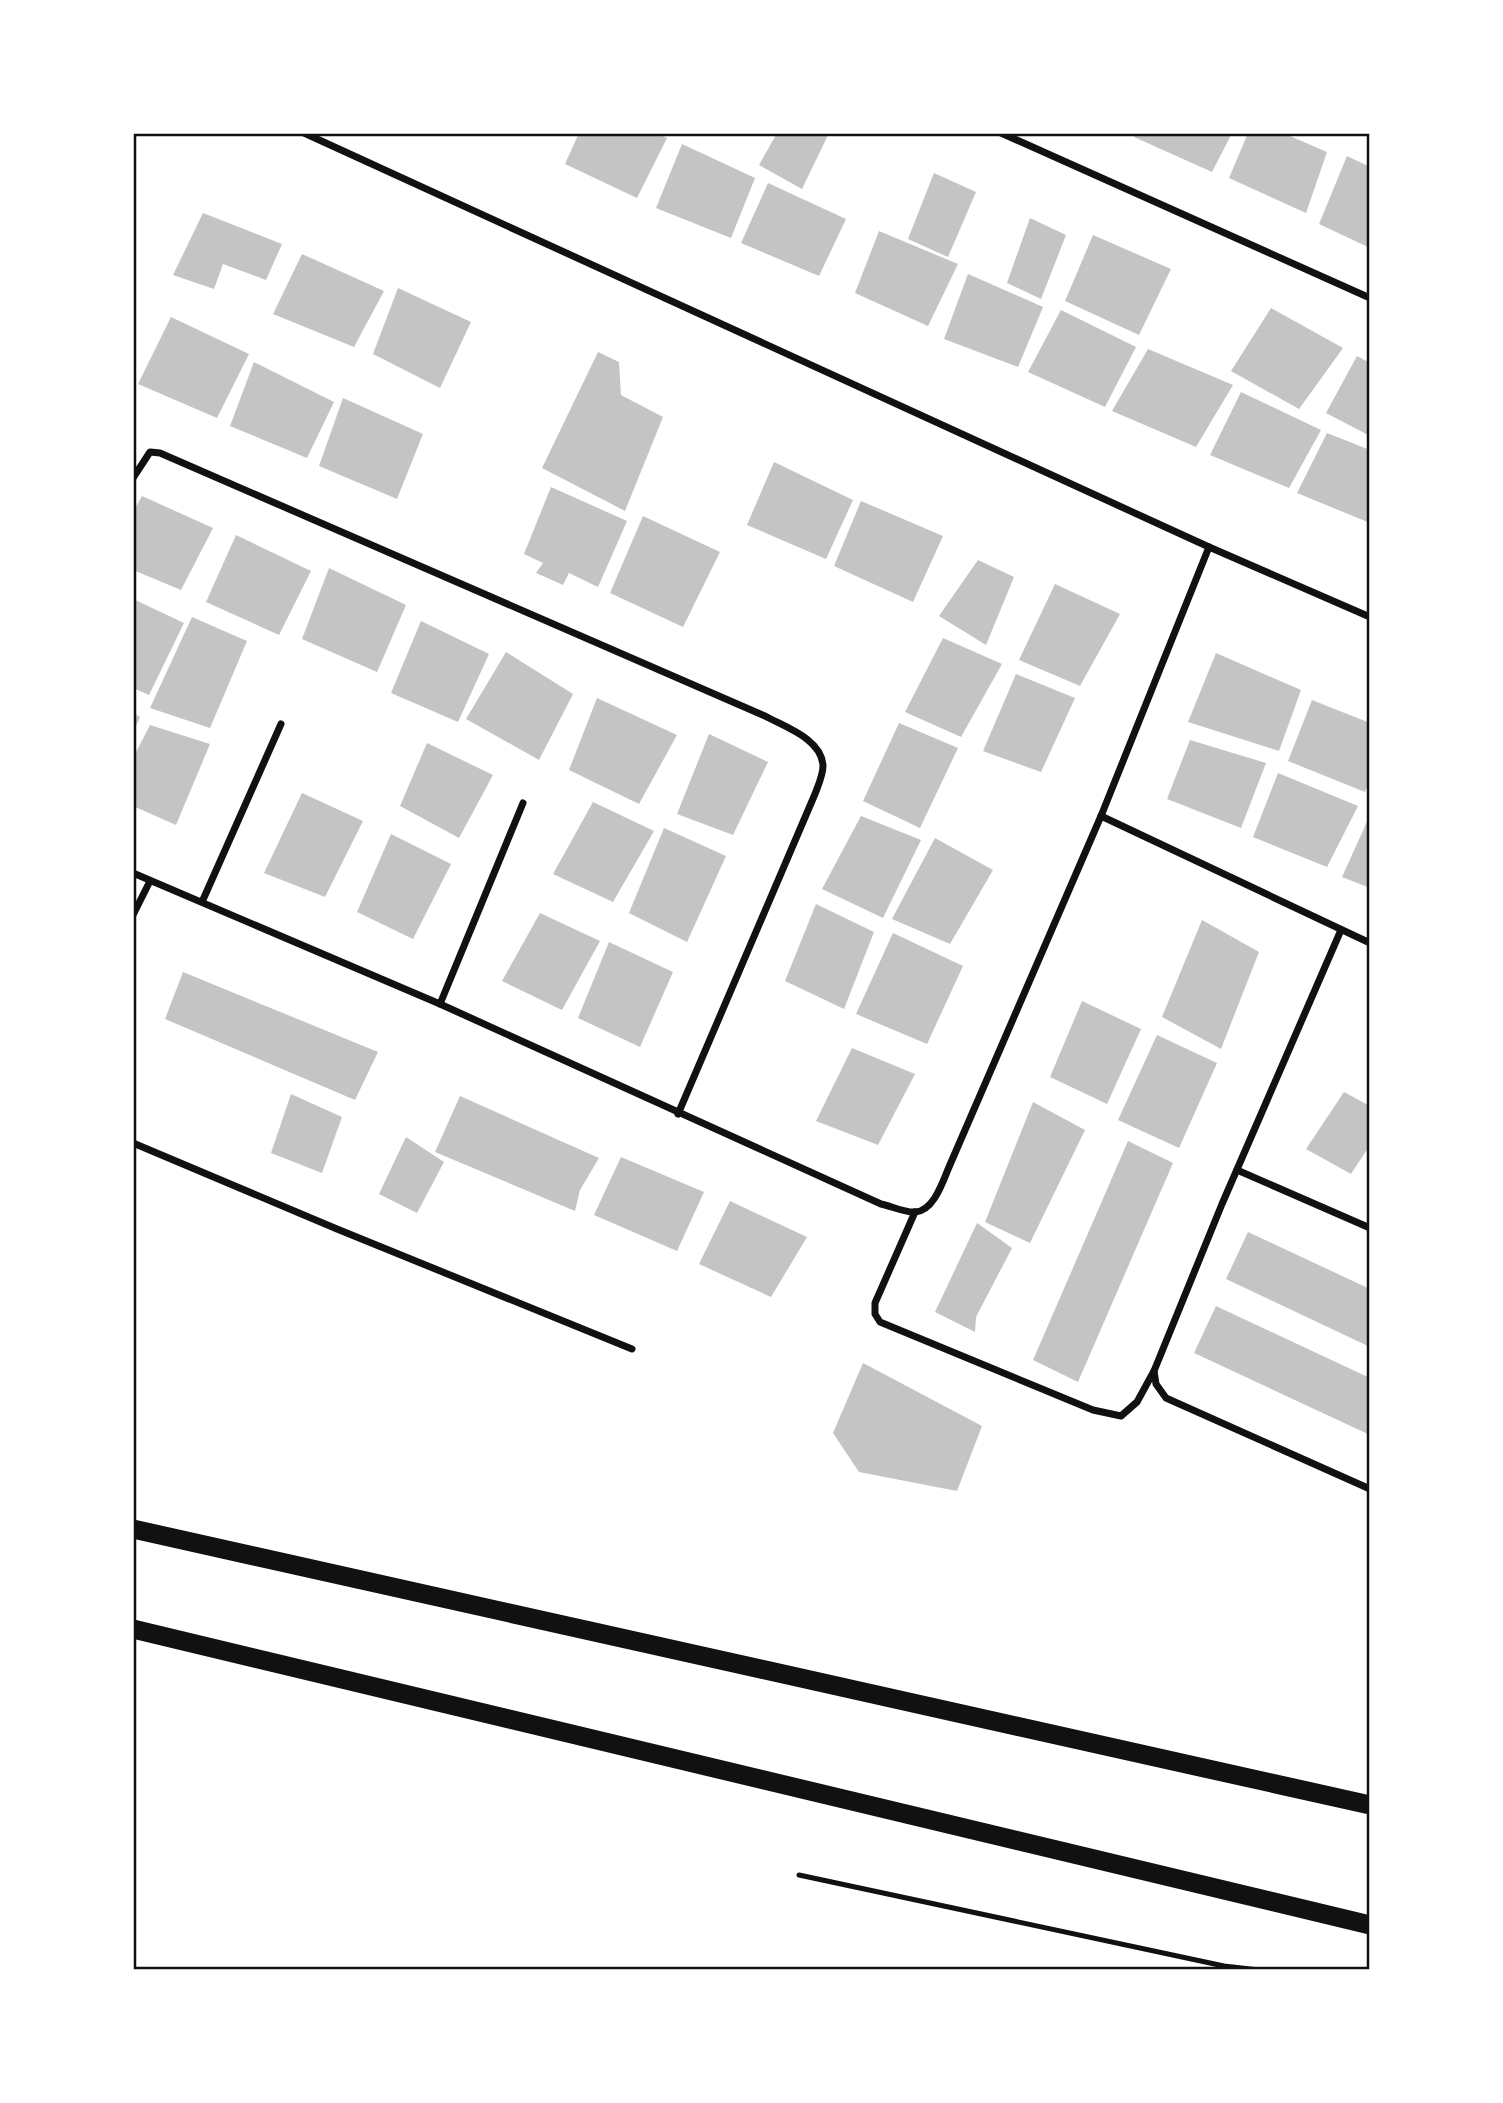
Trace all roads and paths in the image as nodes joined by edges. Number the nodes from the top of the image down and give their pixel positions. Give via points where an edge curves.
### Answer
1 (304, 133) edge
2 (1001, 133) edge
3 (1370, 298) edge
4 (133, 478) edge
5 (1209, 547) junction
6 (1370, 617) edge
7 (281, 724) dead end
8 (523, 803) dead end
9 (1101, 816) junction
10 (133, 873) edge
11 (150, 881) junction
12 (202, 902) junction
13 (133, 915) edge
14 (1341, 930) junction
15 (1370, 943) edge
16 (440, 1004) junction
17 (678, 1114) junction
18 (133, 1143) edge
19 (1237, 1170) junction
20 (915, 1213) junction
21 (1370, 1228) edge
22 (632, 1349) dead end
23 (1154, 1371) junction
24 (1370, 1489) edge
25 (133, 1529) edge
26 (133, 1629) edge
27 (1370, 1804) edge
28 (800, 1875) dead end
29 (1370, 1925) edge
30 (1259, 1970) edge

1 - 5 street
2 - 3 street
4 - 17 street via 150,453 160,453 765,716 800,734 820,751 823,768 815,794
5 - 6 street
5 - 9 street
7 - 12 street
8 - 16 street
9 - 14 street
9 - 20 street via 936,1196
10 - 11 street
11 - 12 street
11 - 13 street
12 - 16 street
14 - 15 street
14 - 19 street
16 - 17 street
17 - 20 street via 881,1204
18 - 22 street
19 - 21 street
19 - 23 street
20 - 23 street via 875,1303 880,1322 1093,1410 1121,1416 1137,1402
23 - 24 street via 1166,1398
25 - 27 highway
26 - 29 highway
28 - 30 lane

